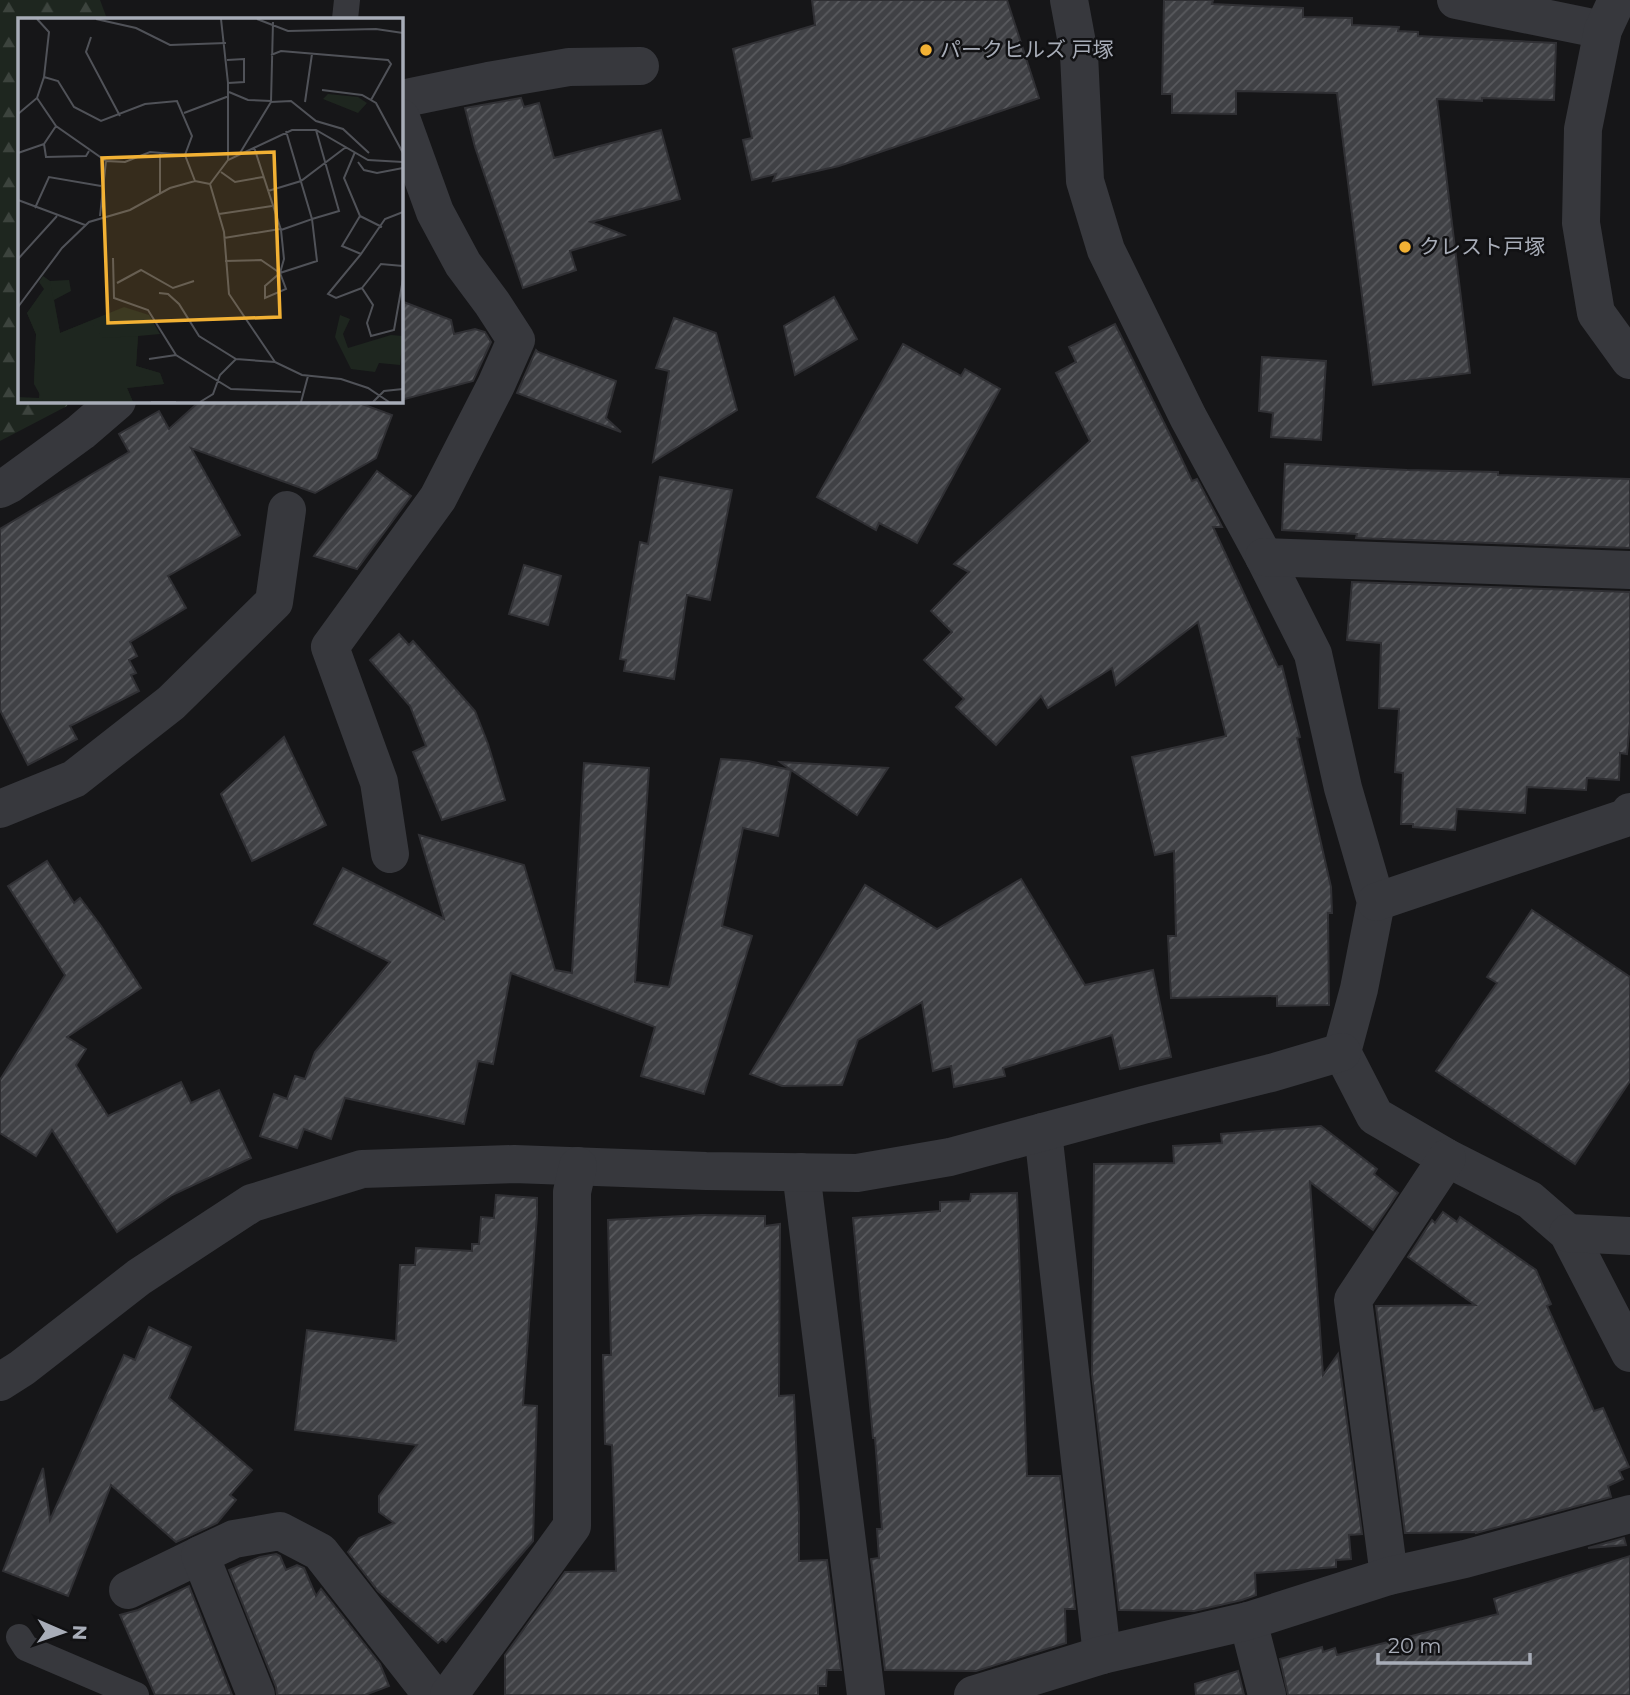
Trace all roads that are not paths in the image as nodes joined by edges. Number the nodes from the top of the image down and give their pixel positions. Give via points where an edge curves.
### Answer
1 (347, 0) edge
2 (1069, 0) edge
3 (1456, 0) edge
4 (1610, 15) edge
5 (345, 18) edge
6 (640, 66) dead end
7 (402, 99) edge
8 (402, 121) edge
9 (1630, 360) edge
10 (116, 402) edge
11 (0, 489) edge
12 (286, 510) dead end
13 (1264, 557) junction
14 (1630, 570) edge
15 (0, 809) edge
16 (1629, 816) edge
17 (390, 855) dead end
18 (1376, 902) junction
19 (1342, 1052) junction
20 (1043, 1132) junction
21 (1447, 1158) junction
22 (578, 1166) junction
23 (801, 1172) junction
24 (1568, 1233) junction
25 (1630, 1236) edge
26 (1630, 1352) edge
27 (0, 1382) edge
28 (1630, 1514) edge
29 (200, 1555) junction
30 (1389, 1576) junction
31 (128, 1590) dead end
32 (1248, 1621) junction
33 (19, 1637) dead end
34 (1102, 1655) junction
35 (136, 1695) edge
36 (256, 1695) edge
37 (432, 1695) edge
38 (449, 1695) edge
39 (866, 1695) edge
40 (973, 1695) edge
41 (1267, 1695) edge

1 - 5 lane
2 - 13 street via 1079,54 1085,181 1106,250 1188,417
3 - 4 street
4 - 9 street via 1584,129 1581,223 1596,313
6 - 7 street via 569,67
8 - 17 street via 435,212 463,264 516,340 438,498 330,647 379,782
10 - 11 street
12 - 15 street via 274,602 171,704 74,779
13 - 14 street
13 - 18 street via 1314,654 1343,788
16 - 18 street
18 - 19 street
19 - 20 street
19 - 21 street via 1375,1116
20 - 23 street via 950,1157 870,1171
20 - 34 street
21 - 24 street via 1530,1200
21 - 30 street via 1353,1300
22 - 23 street
22 - 27 street via 362,1168 252,1203 139,1277
22 - 38 street via 572,1192 572,1526
23 - 39 street
24 - 25 street
24 - 26 street
28 - 30 street
29 - 31 street
29 - 36 street
29 - 37 street via 234,1539 280,1531 320,1552
30 - 32 street
32 - 34 street
32 - 41 street
33 - 35 lane via 26,1648
34 - 40 street

